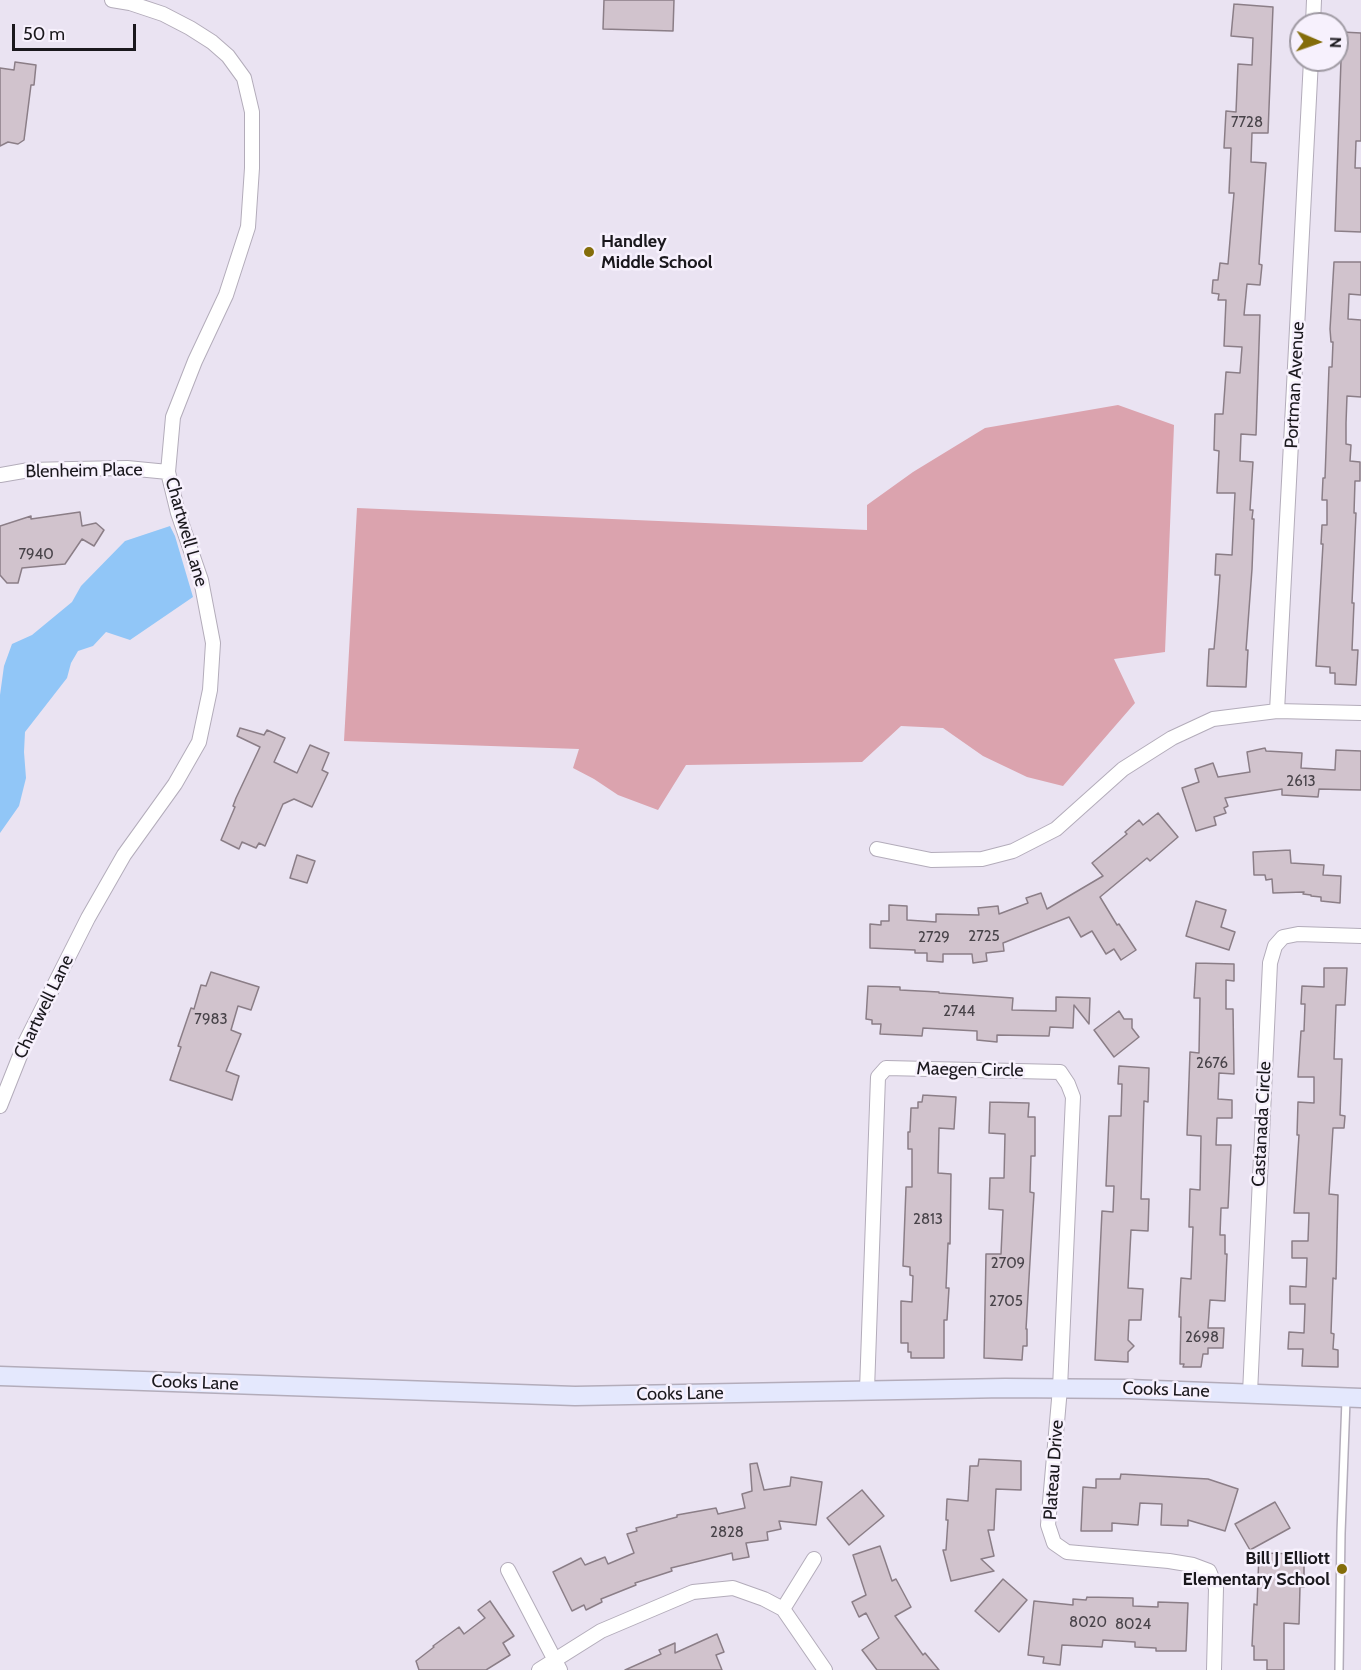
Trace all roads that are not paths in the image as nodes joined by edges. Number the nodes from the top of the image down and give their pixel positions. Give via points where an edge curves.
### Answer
1 (112, 0) edge
2 (1310, 72) edge
3 (168, 472) junction
4 (0, 475) edge
5 (1277, 711) junction
6 (1361, 713) edge
7 (877, 849) dead end
8 (1361, 936) edge
9 (0, 1106) edge
10 (0, 1376) edge
11 (1060, 1388) junction
12 (867, 1390) junction
13 (1250, 1393) junction
14 (1354, 1398) edge
15 (814, 1558) dead end
16 (508, 1570) dead end
17 (783, 1609) junction
18 (557, 1665) edge
19 (539, 1670) edge
20 (825, 1670) edge
21 (1214, 1670) edge
22 (1339, 1670) edge

1 - 3 street, Chartwell Lane via 163,14 212,42 244,78 252,112 248,227 226,294 173,417
2 - 5 street, Portman Avenue
3 - 4 street, Blenheim Place via 127,468 29,470
3 - 9 street, Chartwell Lane via 201,580 213,643 210,690 199,742 175,784 124,855 88,918 25,1043
5 - 6 street
5 - 7 street via 1213,719 1172,738 1123,769 1056,829 1013,851 982,859 931,860
8 - 13 street, Castanada Circle via 1283,937 1275,946 1270,963
10 - 12 main road, Cooks Lane via 575,1396
11 - 12 main road, Cooks Lane
11 - 12 street, Maegen Circle via 1073,1097 1068,1084 1060,1072 886,1068 878,1077
11 - 13 main road, Cooks Lane
11 - 21 street, Plateau Drive via 1048,1508 1054,1543 1066,1552 1169,1561 1209,1571 1216,1588
13 - 14 main road, Cooks Lane
14 - 22 lane via 1340,1555
15 - 17 street
16 - 18 street
17 - 18 street via 733,1588 693,1592 601,1631
17 - 20 street
18 - 19 street

